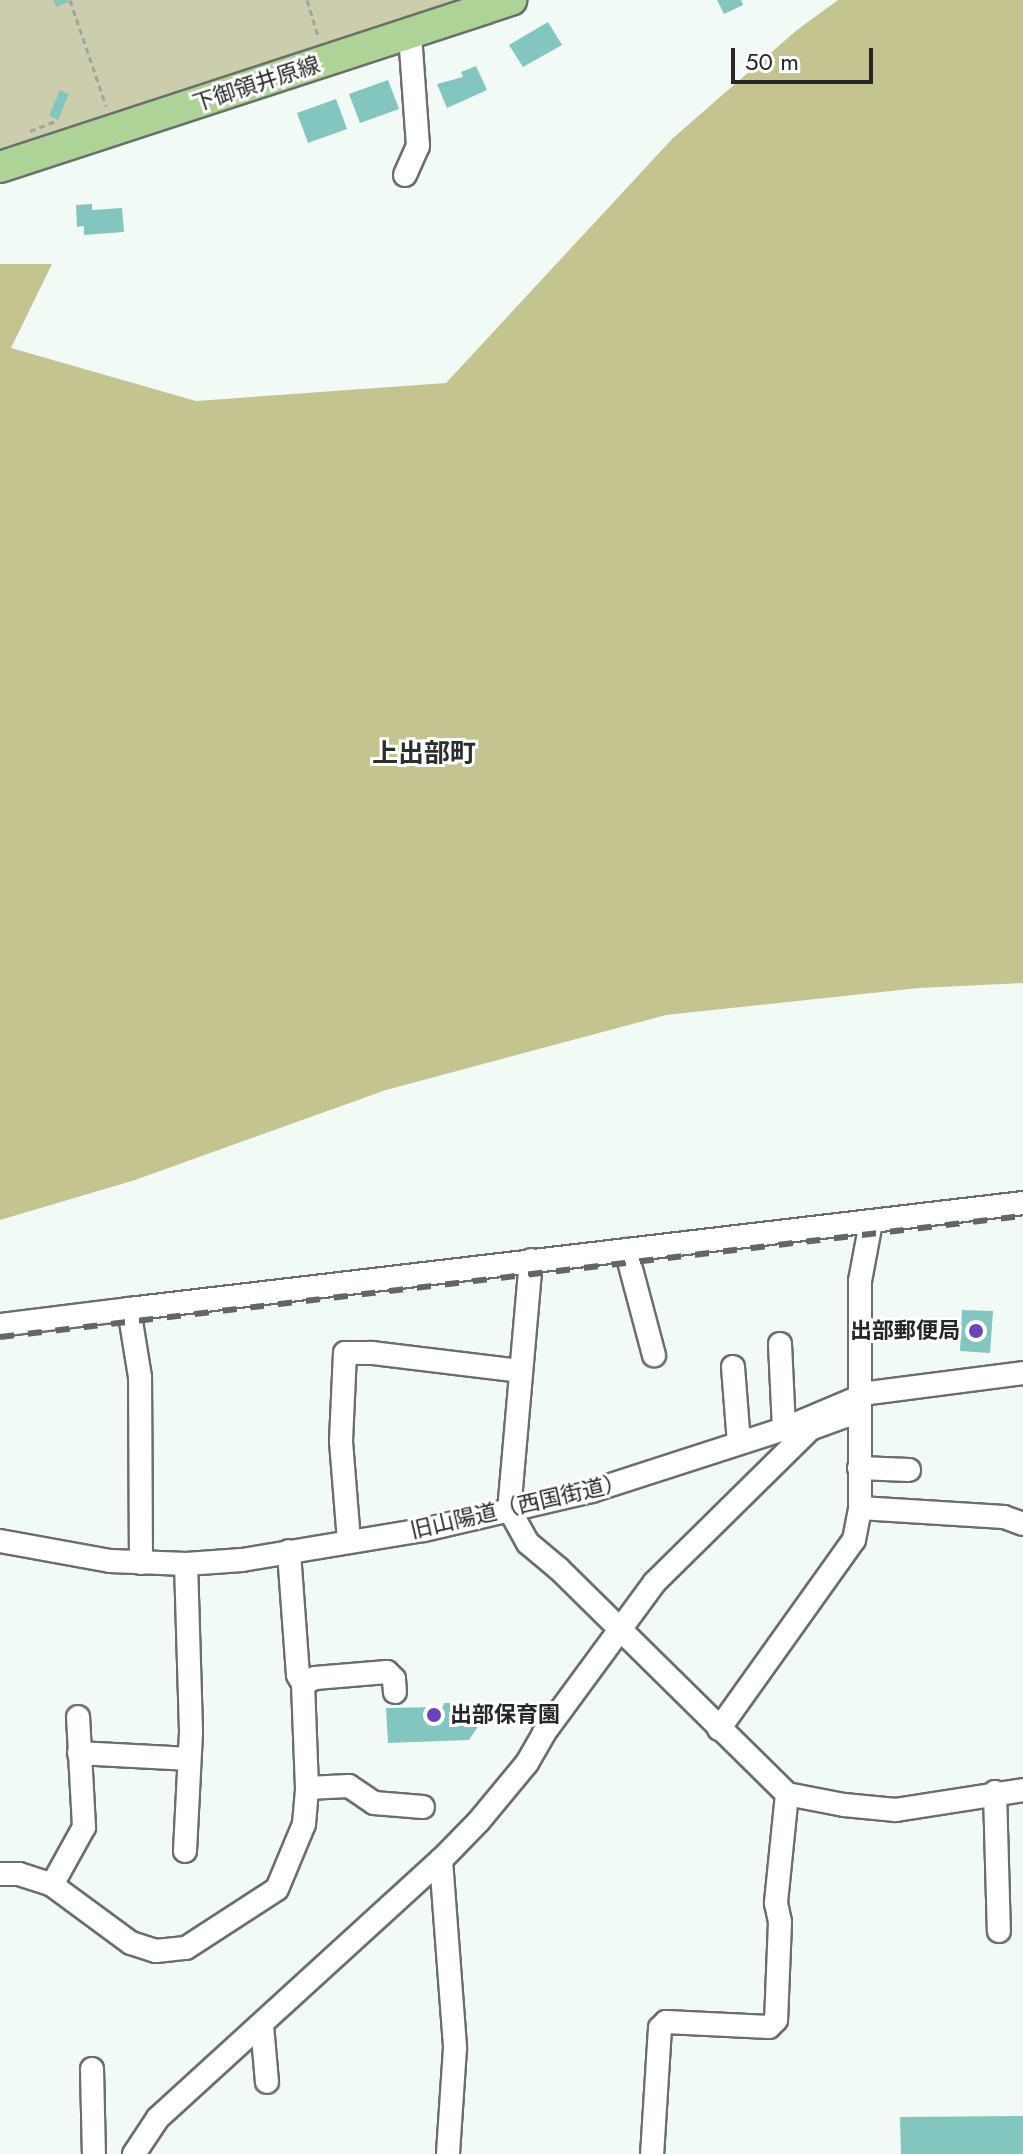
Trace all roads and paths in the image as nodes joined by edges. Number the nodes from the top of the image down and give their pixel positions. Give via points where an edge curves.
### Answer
1 (70, 0) edge
2 (307, 0) edge
3 (511, 0) edge
4 (410, 35) junction
5 (318, 36) dead end
6 (106, 106) dead end
7 (0, 167) edge
8 (405, 175) dead end
9 (1023, 1203) edge
10 (871, 1222) junction
11 (626, 1250) junction
12 (531, 1260) junction
13 (129, 1309) junction
14 (0, 1325) edge
15 (780, 1344) dead end
16 (654, 1355) dead end
17 (733, 1367) dead end
18 (521, 1371) junction
19 (1023, 1373) edge
20 (859, 1399) junction
21 (784, 1429) junction
22 (739, 1443) junction
23 (859, 1468) junction
24 (909, 1470) dead end
25 (860, 1508) junction
26 (509, 1509) junction
27 (1023, 1524) edge
28 (0, 1541) edge
29 (349, 1541) junction
30 (289, 1551) junction
31 (141, 1563) junction
32 (186, 1564) junction
33 (620, 1630) junction
34 (303, 1684) junction
35 (395, 1692) dead end
36 (78, 1717) dead end
37 (719, 1729) junction
38 (79, 1753) junction
39 (189, 1759) junction
40 (307, 1788) junction
41 (1023, 1790) edge
42 (995, 1792) junction
43 (787, 1794) junction
44 (423, 1807) dead end
45 (185, 1851) dead end
46 (441, 1860) junction
47 (0, 1874) edge
48 (52, 1885) junction
49 (999, 1931) dead end
50 (262, 2025) junction
51 (92, 2069) dead end
52 (267, 2082) dead end
53 (448, 2153) edge
54 (94, 2154) edge
55 (134, 2154) edge
56 (652, 2154) edge

1 - 6 path
2 - 5 path
3 - 4 main road, 下御領井原線
4 - 7 main road, 下御領井原線
4 - 8 street via 418,146
9 - 10 street
10 - 11 street
10 - 20 street via 860,1281
11 - 12 street
11 - 16 street
12 - 13 street
12 - 18 street
13 - 14 street
13 - 31 street via 140,1377
15 - 21 street
17 - 22 street
18 - 26 street
18 - 29 street via 345,1353 341,1441
19 - 20 street, 旧山陽道（西国街道） via 889,1390
20 - 21 street, 旧山陽道（西国街道）
20 - 23 street
20 - 33 street via 846,1416 810,1429 654,1583
21 - 22 street, 旧山陽道（西国街道）
22 - 26 street, 旧山陽道（西国街道） via 592,1491
23 - 24 street
23 - 25 street
25 - 27 street via 1004,1517
25 - 37 street via 846,1555
26 - 29 street, 旧山陽道（西国街道）
26 - 33 street via 528,1543
28 - 31 street, 旧山陽道（西国街道）
29 - 30 street, 旧山陽道（西国街道）
30 - 32 street, 旧山陽道（西国街道）
30 - 34 street via 298,1675
31 - 32 street, 旧山陽道（西国街道）
32 - 39 street
33 - 37 street
33 - 46 street via 527,1763
34 - 35 street via 315,1678 387,1672
34 - 40 street
36 - 38 street
37 - 43 street
38 - 39 street
38 - 48 street via 84,1827
39 - 45 street
40 - 44 street via 349,1786 374,1803
40 - 48 street via 304,1824 277,1889 186,1948 142,1948
41 - 42 street
42 - 43 street via 896,1810
42 - 49 street
43 - 56 street via 776,1903 776,2020 769,2027 666,2022 660,2028
46 - 50 street
46 - 53 street via 455,2048
47 - 48 street
50 - 52 street
50 - 55 street via 158,2118
51 - 54 street

